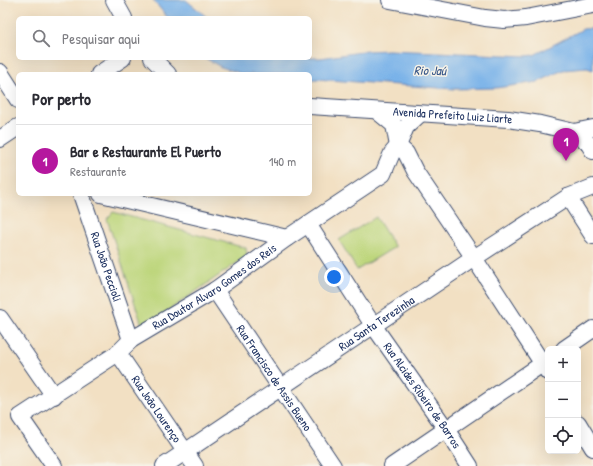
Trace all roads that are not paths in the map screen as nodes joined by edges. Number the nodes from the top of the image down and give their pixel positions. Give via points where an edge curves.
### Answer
1 (114, 0) edge
2 (390, 0) edge
3 (593, 5) edge
4 (123, 16) edge
5 (120, 60) edge
6 (154, 60) edge
7 (0, 72) edge
8 (102, 72) edge
9 (166, 72) edge
10 (16, 97) edge
11 (312, 106) edge
12 (377, 110) junction
13 (420, 114) junction
14 (593, 128) edge
15 (16, 129) edge
16 (574, 132) junction
17 (0, 139) edge
18 (398, 146) junction
19 (593, 151) edge
20 (593, 187) edge
21 (82, 196) edge
22 (109, 196) edge
23 (568, 198) junction
24 (308, 224) junction
25 (593, 236) edge
26 (287, 238) junction
27 (474, 258) junction
28 (215, 290) junction
29 (0, 318) edge
30 (373, 324) junction
31 (593, 329) edge
32 (131, 340) junction
33 (568, 346) edge
34 (118, 353) junction
35 (545, 364) edge
36 (545, 367) edge
37 (281, 389) junction
38 (54, 396) junction
39 (446, 428) junction
40 (581, 428) edge
41 (593, 448) edge
42 (185, 451) junction
43 (54, 466) edge
44 (164, 466) edge
45 (195, 466) edge
46 (333, 466) edge
47 (392, 466) edge
48 (470, 466) edge

1 - 4 street
2 - 3 street via 504,20
5 - 8 street
6 - 9 street
7 - 10 street
11 - 12 street, Avenida Prefeito Luiz Liarte
12 - 13 street, Avenida Prefeito Luiz Liarte
12 - 18 street via 394,125
13 - 16 street, Avenida Prefeito Luiz Liarte via 508,119
13 - 18 street, Rua Doutor Alvaro Gomes dos Reis via 406,127
14 - 16 street, Avenida Prefeito Luiz Liarte
15 - 17 street
16 - 19 street via 588,143
18 - 24 street, Rua Doutor Alvaro Gomes dos Reis via 383,174
18 - 27 street via 406,153 415,171
20 - 23 street, Rua Santa Terezinha
21 - 32 street, Rua João Peccioli
22 - 26 street
23 - 25 street
23 - 27 street, Rua Santa Terezinha
24 - 26 street, Rua Doutor Alvaro Gomes dos Reis
24 - 30 street, Rua Alcides Ribeiro de Barros
26 - 28 street, Rua Doutor Alvaro Gomes dos Reis
27 - 30 street, Rua Santa Terezinha
27 - 35 street
28 - 32 street, Rua Doutor Alvaro Gomes dos Reis
28 - 37 street, Rua Francisco de Assis Bueno
29 - 38 street
30 - 37 street, Rua Santa Terezinha
30 - 39 street, Rua Alcides Ribeiro de Barros
31 - 33 street
32 - 34 street, Rua Doutor Alvaro Gomes dos Reis
34 - 38 street, Rua Doutor Alvaro Gomes dos Reis
34 - 42 street, Rua João Lourenço
36 - 39 street
37 - 42 street, Rua Santa Terezinha
37 - 46 street, Rua Francisco de Assis Bueno
38 - 43 street, Rua Doutor Alvaro Gomes dos Reis via 20,417
39 - 47 street
39 - 48 street, Rua Alcides Ribeiro de Barros
40 - 41 street
42 - 44 street, Rua Santa Terezinha
42 - 45 street, Rua João Lourenço

